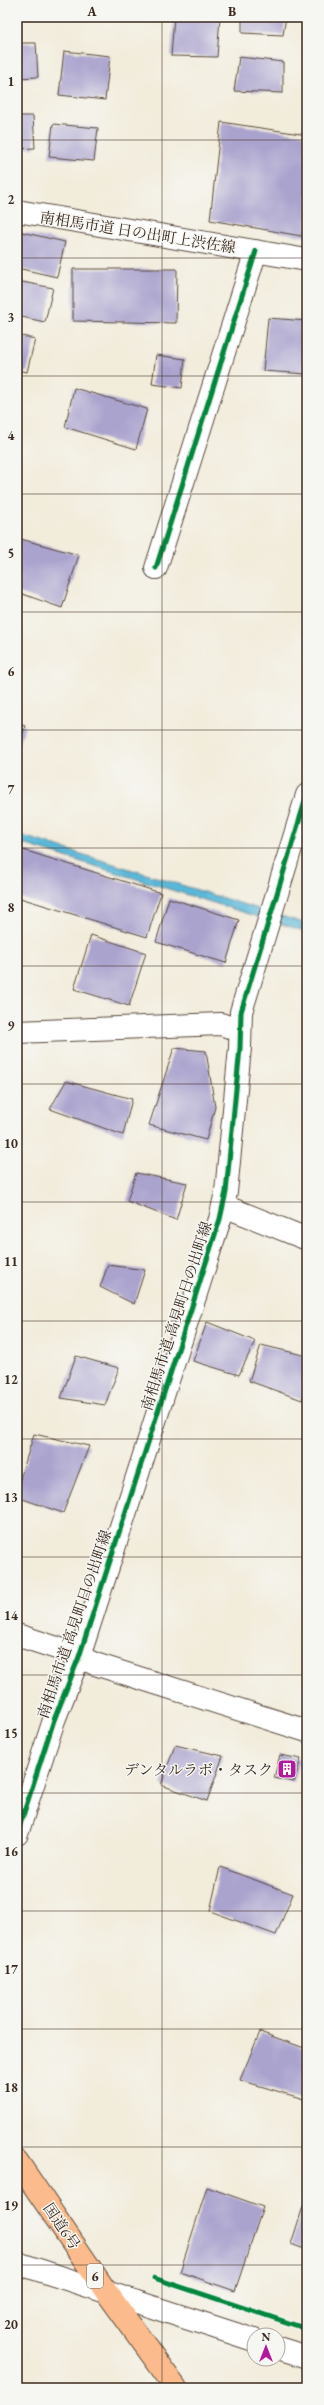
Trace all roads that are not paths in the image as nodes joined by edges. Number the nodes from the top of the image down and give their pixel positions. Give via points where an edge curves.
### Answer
1 (17, 212) edge
2 (256, 251) junction
3 (307, 260) edge
4 (156, 568) dead end
5 (307, 795) edge
6 (240, 1031) junction
7 (17, 1032) edge
8 (224, 1206) junction
9 (307, 1239) edge
10 (17, 1635) edge
11 (79, 1657) junction
12 (307, 1731) edge
13 (17, 1834) edge
14 (17, 2161) edge
15 (17, 2263) edge
16 (105, 2290) junction
17 (246, 2337) edge
18 (286, 2350) edge
19 (307, 2357) edge
20 (176, 2388) edge

1 - 2 street, 南相馬市道 日の出町上渋佐線
2 - 3 street, 南相馬市道 日の出町上渋佐線
2 - 4 street
5 - 6 street, 南相馬市道 高見町日の出町線 via 241,1012
6 - 7 street via 221,1024
6 - 8 street, 南相馬市道 高見町日の出町線
8 - 9 street
8 - 11 street, 南相馬市道 高見町日の出町線
10 - 11 street
11 - 12 street
11 - 13 street, 南相馬市道 高見町日の出町線 via 54,1720
14 - 16 highway, 国道6号 / 6
15 - 16 street
16 - 17 street
16 - 20 highway, 国道6号 / 6
18 - 19 street

